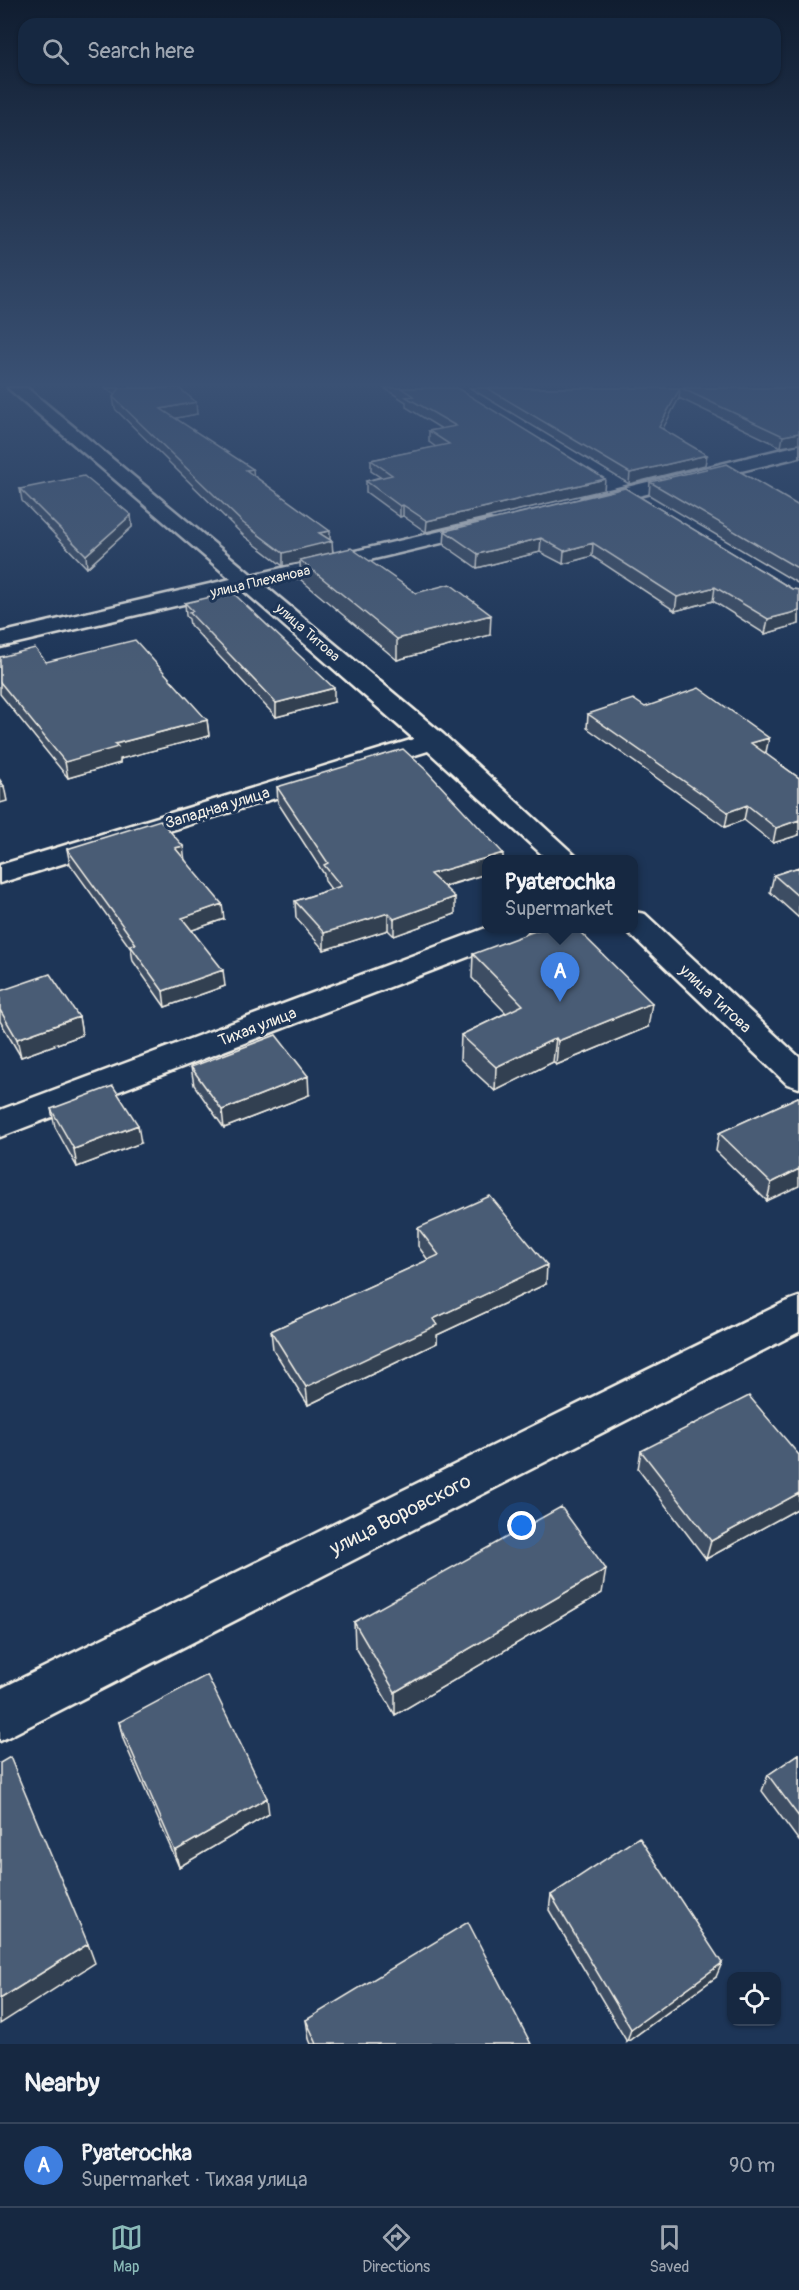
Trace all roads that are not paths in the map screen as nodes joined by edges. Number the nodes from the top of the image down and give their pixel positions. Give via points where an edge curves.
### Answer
1 (131, 483) edge
2 (610, 483) edge
3 (666, 483) edge
4 (627, 493) junction
5 (648, 505) edge
6 (570, 507) edge
7 (513, 520) edge
8 (251, 583) junction
9 (0, 640) edge
10 (435, 741) junction
11 (560, 855) edge
12 (0, 874) edge
13 (638, 926) edge
14 (501, 933) edge
15 (799, 1076) edge
16 (0, 1124) edge
17 (799, 1313) edge
18 (0, 1716) edge

1 - 8 street, улица Титова
2 - 4 street
3 - 4 street
4 - 5 street
4 - 6 street
7 - 8 street, улица Плеханова
8 - 9 street, улица Плеханова
8 - 10 street, улица Титова
10 - 11 street, улица Титова
10 - 12 street, Западная улица
13 - 15 street, улица Титова
14 - 16 street, Тихая улица
17 - 18 street, улица Воровского

